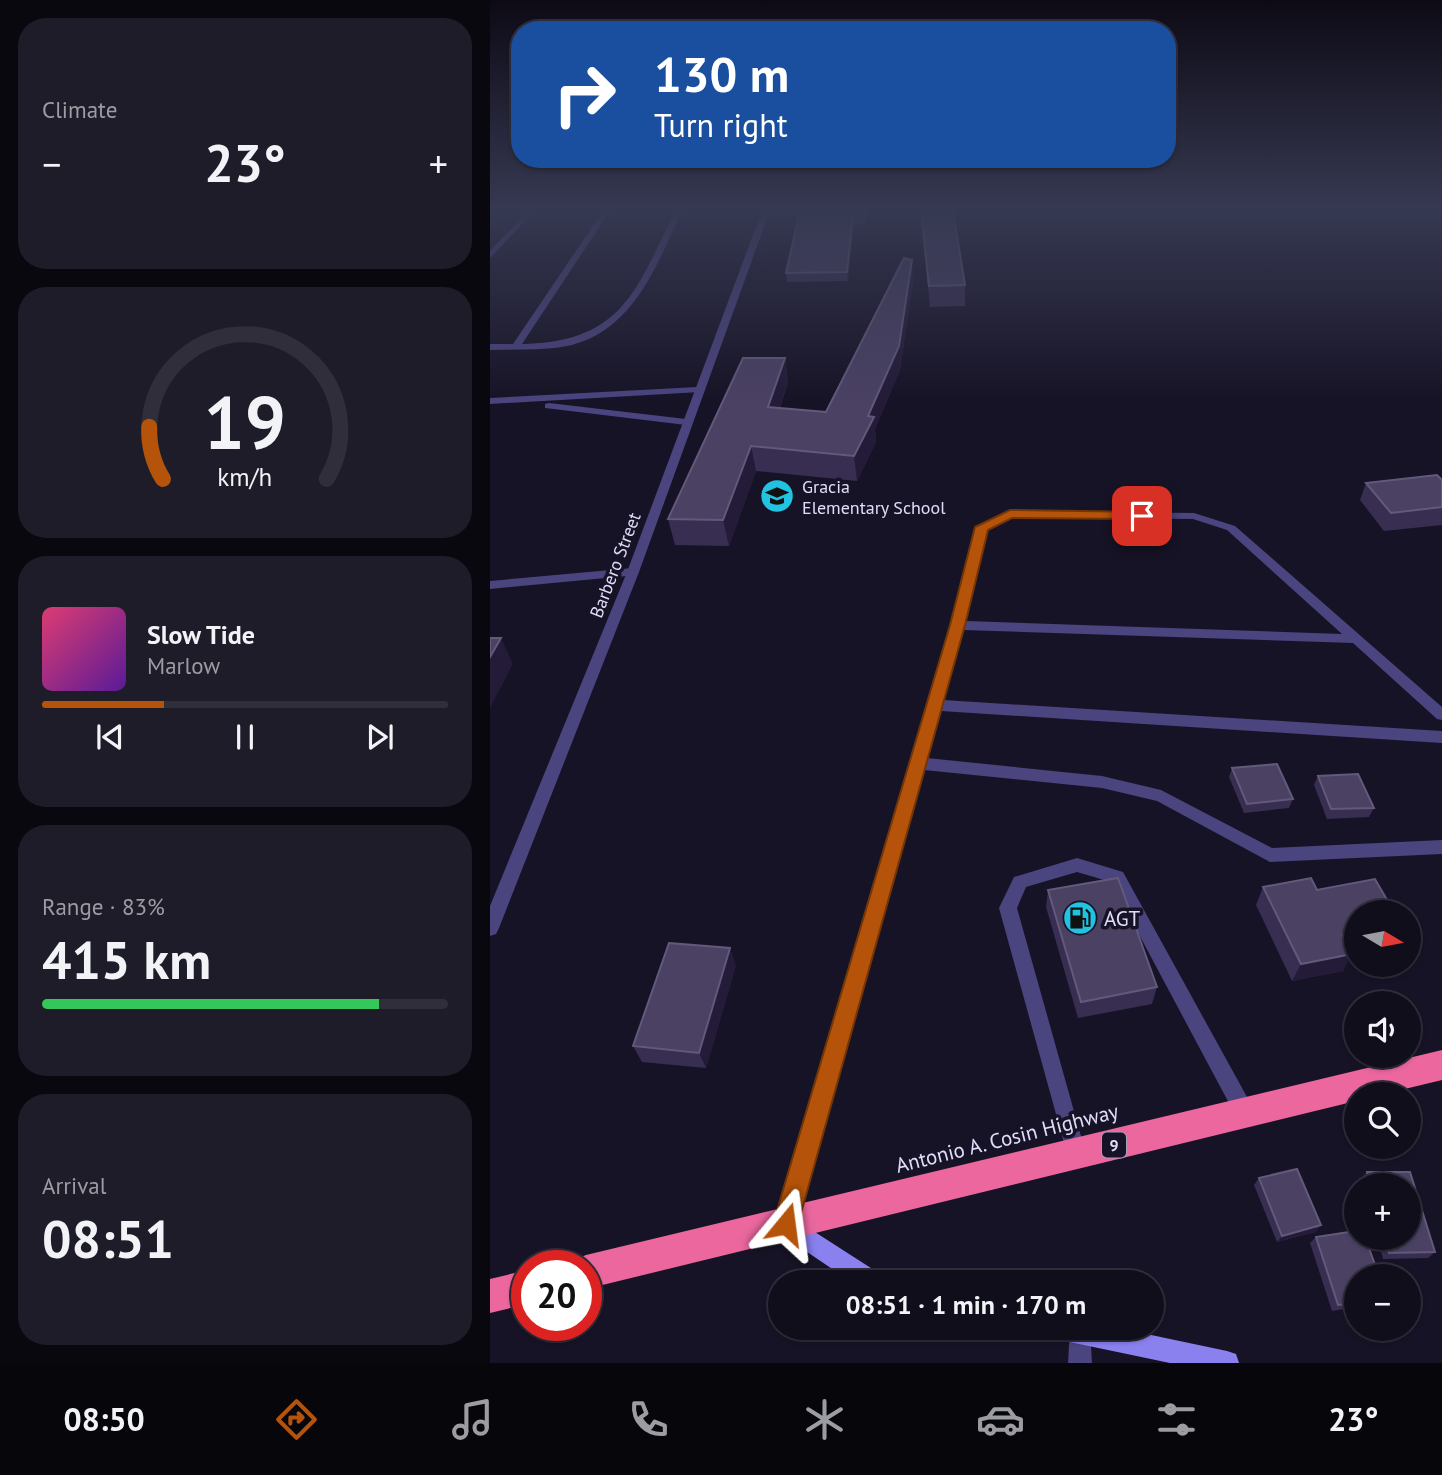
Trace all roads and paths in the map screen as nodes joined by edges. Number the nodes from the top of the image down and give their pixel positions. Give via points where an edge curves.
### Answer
1 (564, 275) edge
2 (647, 275) edge
3 (741, 275) edge
4 (516, 346) junction
5 (490, 347) edge
6 (697, 390) junction
7 (490, 401) edge
8 (509, 402) junction
9 (686, 422) junction
10 (633, 572) junction
11 (490, 585) edge
12 (958, 625) junction
13 (1356, 639) junction
14 (933, 705) junction
15 (1442, 715) edge
16 (1442, 737) edge
17 (916, 763) junction
18 (1442, 847) edge
19 (490, 928) edge
20 (1442, 1065) edge
21 (1245, 1113) junction
22 (1076, 1154) junction
23 (786, 1224) junction
24 (602, 1268) edge
25 (854, 1270) edge
26 (511, 1291) edge
27 (490, 1296) edge
28 (1073, 1340) edge
29 (1114, 1340) edge
30 (1080, 1363) edge
31 (1227, 1363) edge

1 - 4 street
2 - 4 street via 629,309 600,331 569,343
3 - 6 street, Barbero Street
4 - 5 street
6 - 8 street
6 - 9 street, Barbero Street
7 - 8 street
8 - 9 street
9 - 10 street, Barbero Street
10 - 11 street
10 - 19 street, Barbero Street
12 - 13 street
12 - 13 street via 982,527 1010,514 1194,516 1231,528
12 - 14 street
13 - 15 street
14 - 16 street
14 - 17 street
17 - 18 street via 1102,782 1161,796 1270,855
17 - 23 street
20 - 21 highway, Antonio A. Cosin Highway / 9
21 - 22 highway, Antonio A. Cosin Highway / 9
21 - 22 street via 1117,877 1077,865 1020,882 1008,908
22 - 23 highway, Antonio A. Cosin Highway / 9
23 - 24 highway, Antonio A. Cosin Highway / 9
23 - 25 street
26 - 27 highway
28 - 30 street
29 - 31 street

